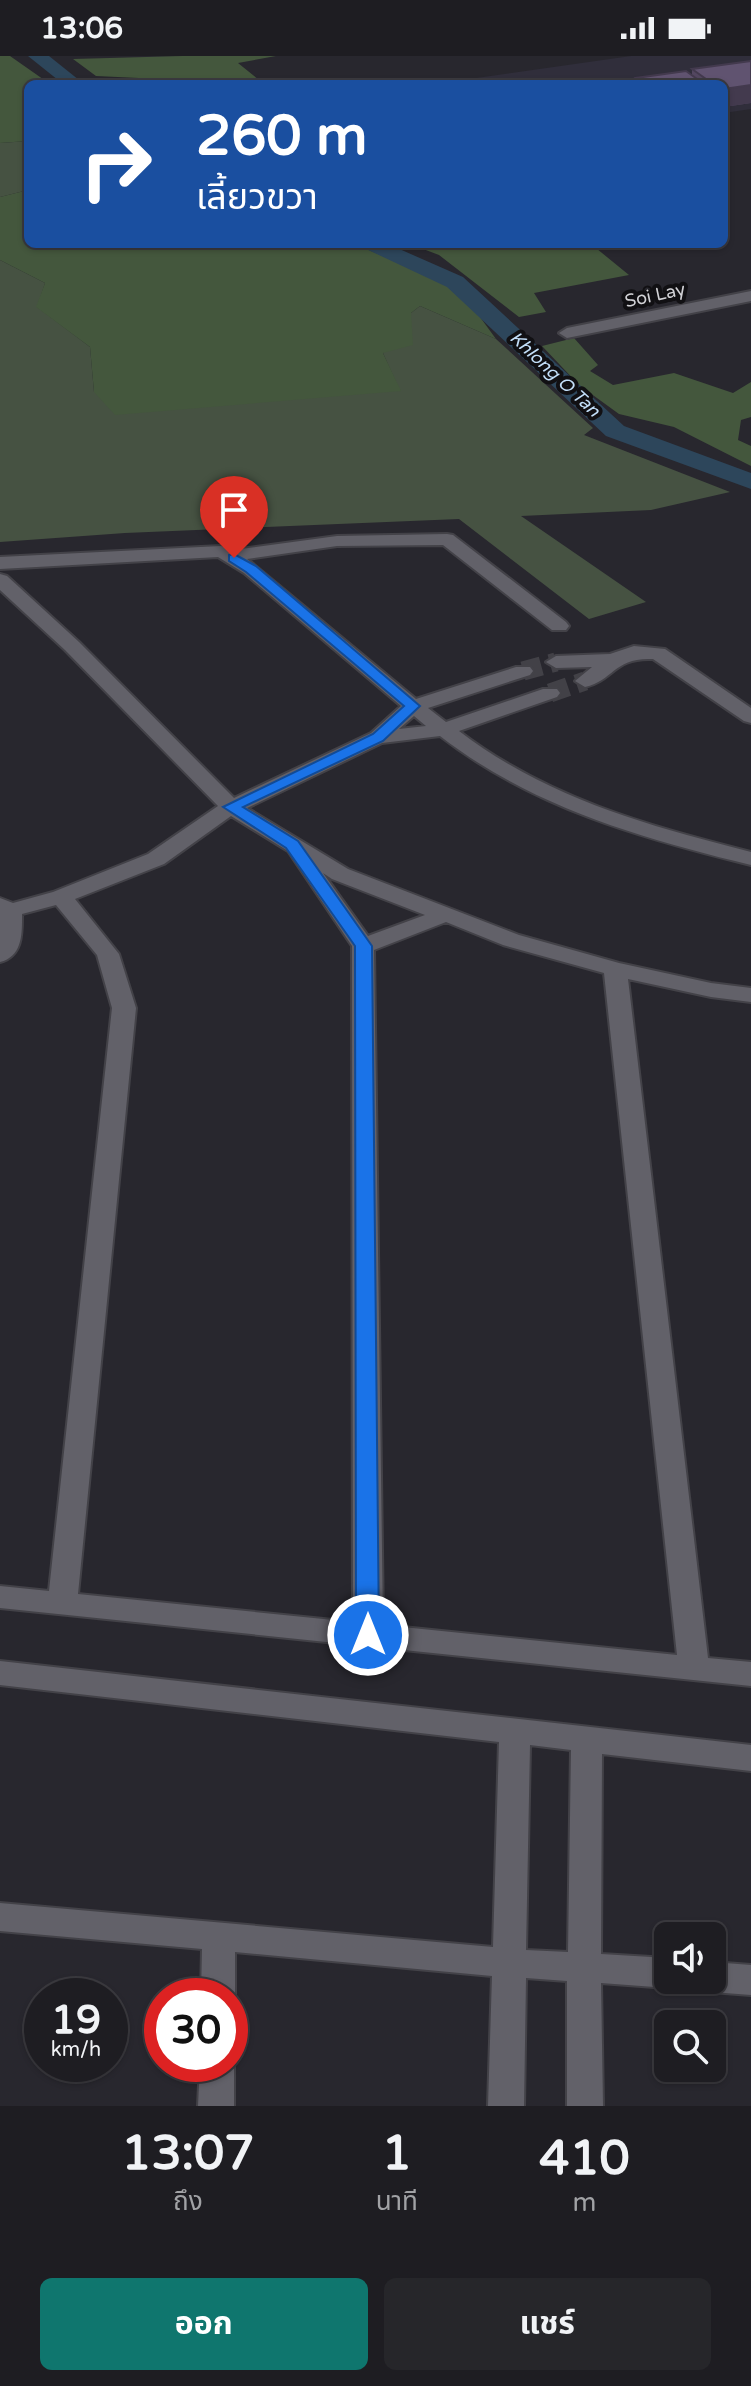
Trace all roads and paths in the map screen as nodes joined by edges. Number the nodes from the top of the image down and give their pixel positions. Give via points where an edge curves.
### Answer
1 (751, 296) edge
2 (567, 333) dead end
3 (230, 556) junction
4 (0, 563) edge
5 (0, 580) edge
6 (559, 626) dead end
7 (613, 660) junction
8 (556, 662) tunnel mouth
9 (523, 671) tunnel mouth
10 (585, 681) tunnel mouth
11 (550, 693) tunnel mouth
12 (413, 706) junction
13 (751, 717) edge
14 (442, 730) junction
15 (378, 737) junction
16 (231, 807) junction
17 (292, 845) junction
18 (751, 859) edge
19 (61, 897) junction
20 (6, 908) edge
21 (445, 915) junction
22 (363, 946) junction
23 (0, 955) edge
24 (615, 969) junction
25 (751, 995) edge
26 (0, 1597) edge
27 (62, 1604) junction
28 (368, 1635) junction
29 (694, 1668) junction
30 (0, 1673) edge
31 (751, 1674) edge
32 (515, 1731) junction
33 (587, 1739) junction
34 (751, 1758) edge
35 (0, 1917) edge
36 (219, 1937) junction
37 (510, 1963) junction
38 (584, 1967) junction
39 (654, 1972) edge
40 (218, 1978) edge
41 (726, 1978) edge
42 (751, 1980) edge
43 (217, 2082) edge
44 (216, 2106) edge
45 (506, 2106) edge
46 (585, 2106) edge

1 - 2 street, Soi Lay
3 - 4 street via 208,550
3 - 6 street via 337,541 447,539
3 - 12 street
5 - 16 street
7 - 8 street
7 - 10 street
7 - 13 street via 634,652 658,653
9 - 12 street
11 - 14 street
12 - 14 street
12 - 15 street
14 - 15 street
14 - 18 street via 540,791 635,829
15 - 16 street
16 - 17 street
16 - 19 street via 156,859
17 - 21 street via 340,874
17 - 22 street
19 - 20 street
19 - 27 street via 108,954 124,1008
20 - 23 street via 11,941
21 - 22 street
21 - 24 street
22 - 28 street
24 - 25 street
24 - 29 street
26 - 27 street
27 - 28 street
28 - 29 street
29 - 31 street
30 - 32 street
32 - 33 street
32 - 37 street
33 - 34 street
33 - 38 street
35 - 36 street
36 - 37 street
36 - 40 street
37 - 38 street
37 - 45 street
38 - 39 street
38 - 46 street
41 - 42 street
43 - 44 street

